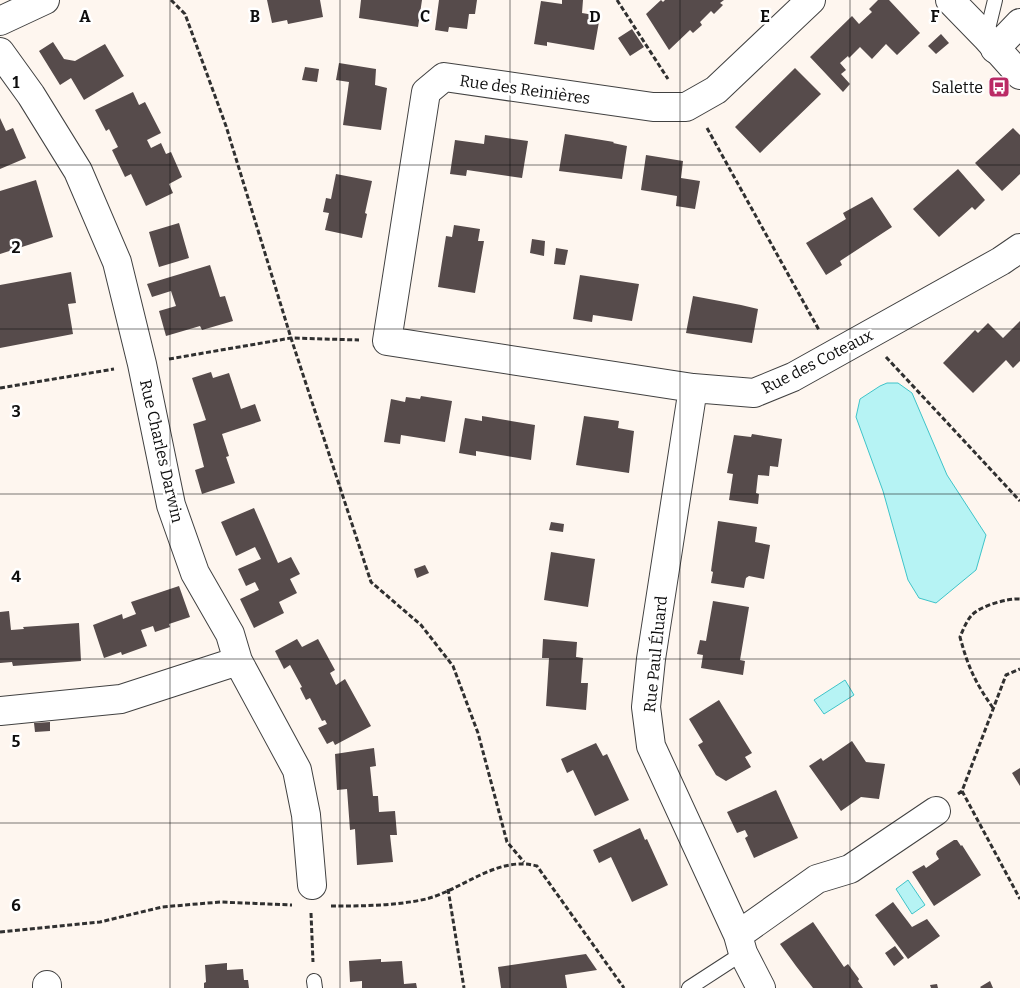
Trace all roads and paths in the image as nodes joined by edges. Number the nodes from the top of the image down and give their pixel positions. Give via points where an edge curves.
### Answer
1 (45, 0) edge
2 (171, 0) edge
3 (617, 0) edge
4 (811, 0) edge
5 (950, 0) edge
6 (995, 0) edge
7 (0, 21) edge
8 (1020, 23) edge
9 (991, 43) junction
10 (0, 52) edge
11 (1020, 75) edge
12 (686, 107) junction
13 (1020, 248) edge
14 (866, 336) junction
15 (291, 338) junction
16 (387, 341) junction
17 (832, 355) junction
18 (142, 364) junction
19 (0, 388) edge
20 (693, 388) junction
21 (1020, 501) edge
22 (1020, 599) edge
23 (238, 661) junction
24 (1020, 669) edge
25 (994, 708) junction
26 (0, 711) edge
27 (962, 791) junction
28 (936, 811) joint
29 (524, 862) junction
30 (448, 890) junction
31 (311, 895) junction
32 (1020, 899) edge
33 (0, 932) edge
34 (740, 944) junction
35 (315, 984) edge
36 (464, 988) edge
37 (624, 988) edge
38 (689, 988) edge
39 (761, 988) edge

1 - 7 street
2 - 15 path via 185,14 226,126
3 - 12 path
4 - 12 street, Rue des Reinières via 716,90
5 - 9 street
6 - 9 lane
8 - 9 street
9 - 11 street
10 - 18 street, Rue Charles Darwin via 78,171 117,262
12 - 16 street, Rue des Reinières via 653,107 444,77 426,92
12 - 17 path via 701,117
13 - 14 street, Rue des Coteaux
14 - 17 street, Rue des Coteaux
14 - 21 path
15 - 16 path
15 - 18 path
15 - 29 path via 371,582 421,625 453,666 478,733 507,842
16 - 20 street, Rue des Coteaux
17 - 20 street, Rue des Coteaux via 793,377 754,393
18 - 19 path
18 - 23 street, Rue Charles Darwin via 171,505 195,573 230,634
20 - 34 street, Rue Paul Éluard via 646,707 651,746
22 - 25 path via 1010,598 972,614 960,637 966,663
23 - 26 street via 121,699
23 - 31 street, Rue Charles Darwin via 297,770 306,815
24 - 25 path via 1006,675
25 - 27 path
27 - 28 path
27 - 32 path
28 - 34 street via 850,869 817,879
29 - 30 path via 505,866
29 - 37 path via 537,866
30 - 31 path via 427,899 377,905
30 - 36 path
31 - 33 path via 162,907 100,922
31 - 35 path
34 - 38 lane
34 - 39 street, Rue Paul Éluard

